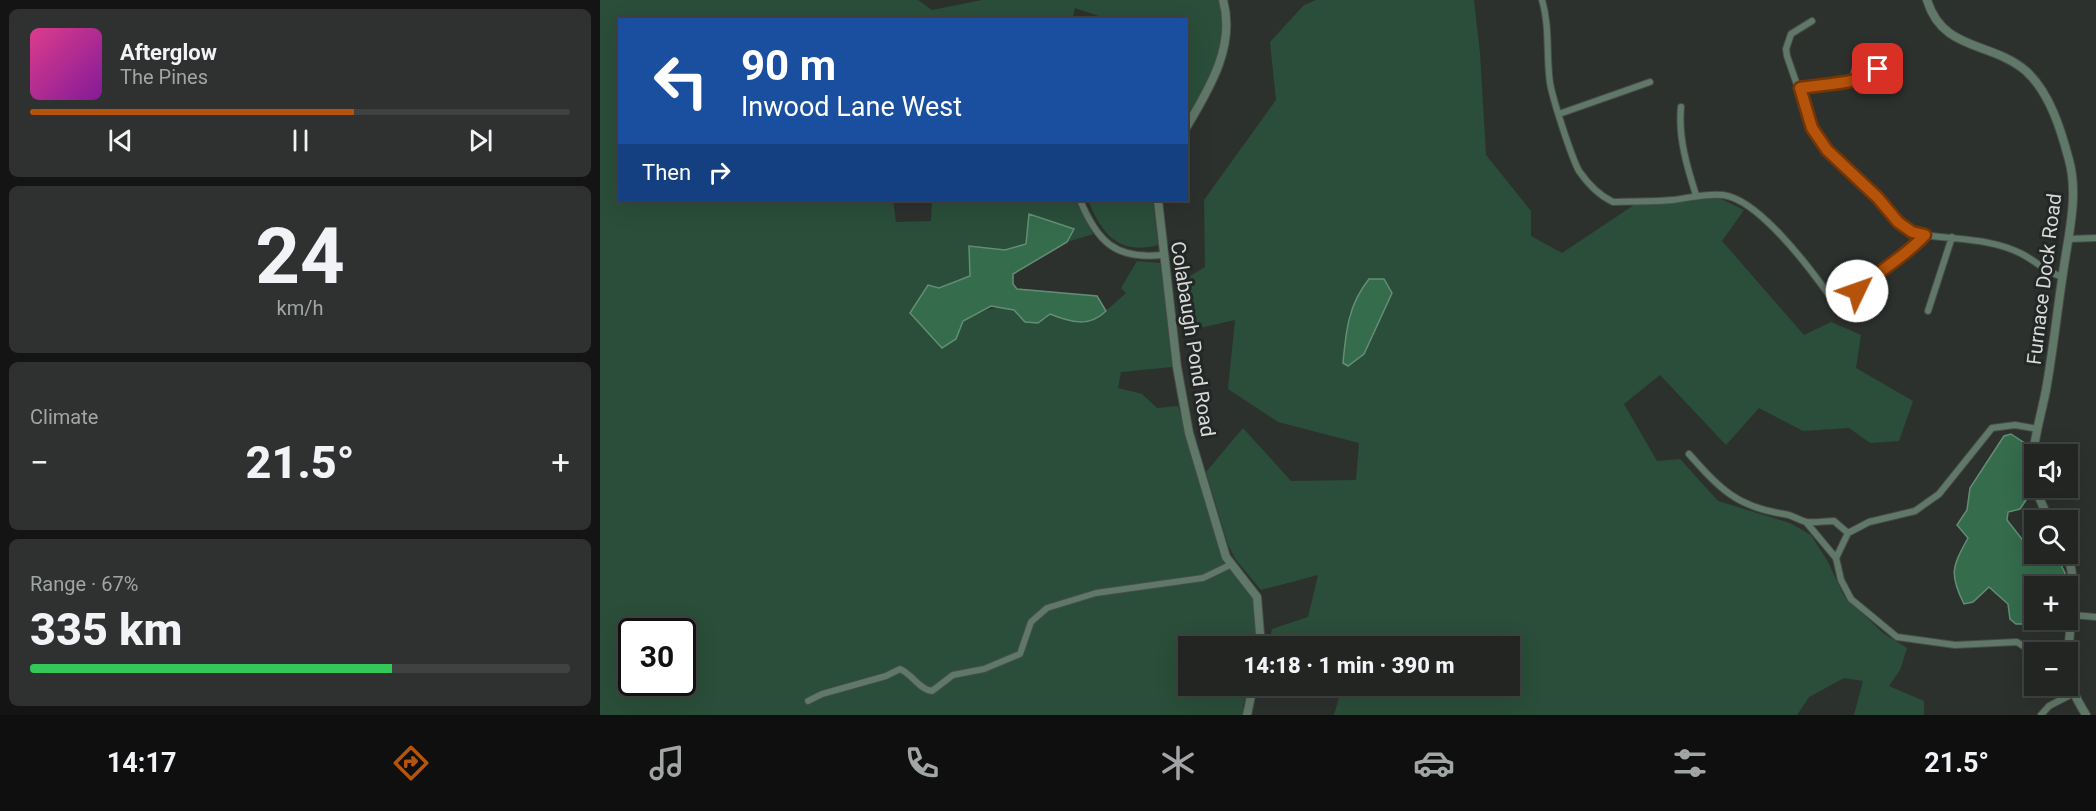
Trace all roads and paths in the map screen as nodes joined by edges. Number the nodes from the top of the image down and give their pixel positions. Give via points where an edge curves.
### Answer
1 (1223, 0) edge
2 (1542, 0) edge
3 (1927, 0) edge
4 (1812, 21) dead end
5 (1856, 65) dead end
6 (1878, 69) dead end
7 (1852, 80) junction
8 (1650, 82) dead end
9 (1800, 88) junction
10 (1681, 107) dead end
11 (1559, 114) junction
12 (1188, 124) edge
13 (1696, 195) junction
14 (1080, 201) edge
15 (1158, 201) edge
16 (1925, 235) junction
17 (1952, 237) junction
18 (2068, 238) junction
19 (2096, 238) edge
20 (1162, 255) junction
21 (2062, 277) junction
22 (1928, 311) dead end
23 (2037, 429) junction
24 (2034, 444) edge
25 (1689, 454) dead end
26 (1806, 522) junction
27 (1848, 533) junction
28 (1836, 558) junction
29 (1230, 565) junction
30 (2078, 616) edge
31 (2096, 617) edge
32 (1260, 636) edge
33 (2024, 646) edge
34 (1251, 696) edge
35 (2068, 696) edge
36 (2071, 696) edge
37 (808, 701) dead end
38 (1247, 715) edge
39 (2042, 715) edge
40 (2086, 715) edge

1 - 12 street via 1228,22 1226,43
2 - 11 street via 1550,82
3 - 18 street, Furnace Dock Road via 1935,19 1950,34 2013,61 2041,89 2071,168 2073,204
4 - 9 street via 1794,31 1787,42 1787,56
5 - 7 street
6 - 7 street via 1859,81
7 - 9 street
8 - 11 street
9 - 16 street via 1812,128 1827,150 1898,222
10 - 13 street via 1679,123
11 - 13 street via 1579,170 1605,198 1612,202 1675,200
13 - 16 street via 1725,195 1761,214 1829,295 1841,299 1906,255
14 - 20 street via 1107,243 1122,254
15 - 20 street, Colabaugh Pond Road
16 - 17 street
17 - 21 street via 1990,242 2022,254
17 - 22 street
18 - 19 street
18 - 21 street, Furnace Dock Road
20 - 29 street, Colabaugh Pond Road via 1182,403 1220,542
21 - 23 street, Furnace Dock Road
23 - 24 street, Furnace Dock Road
23 - 27 street via 2015,425 1992,428 1939,494 1915,511 1869,522
25 - 26 street via 1733,498
26 - 27 street via 1834,521
26 - 28 street
27 - 28 street
28 - 33 street via 1851,599 1898,637 1955,645 2017,642
29 - 32 street, Colabaugh Pond Road via 1257,597
29 - 37 street via 1203,578 1096,593 1047,608 1031,622 1020,654 984,669 954,675 932,691 900,669
30 - 31 street
34 - 38 street
35 - 39 street via 2049,706
36 - 40 street

